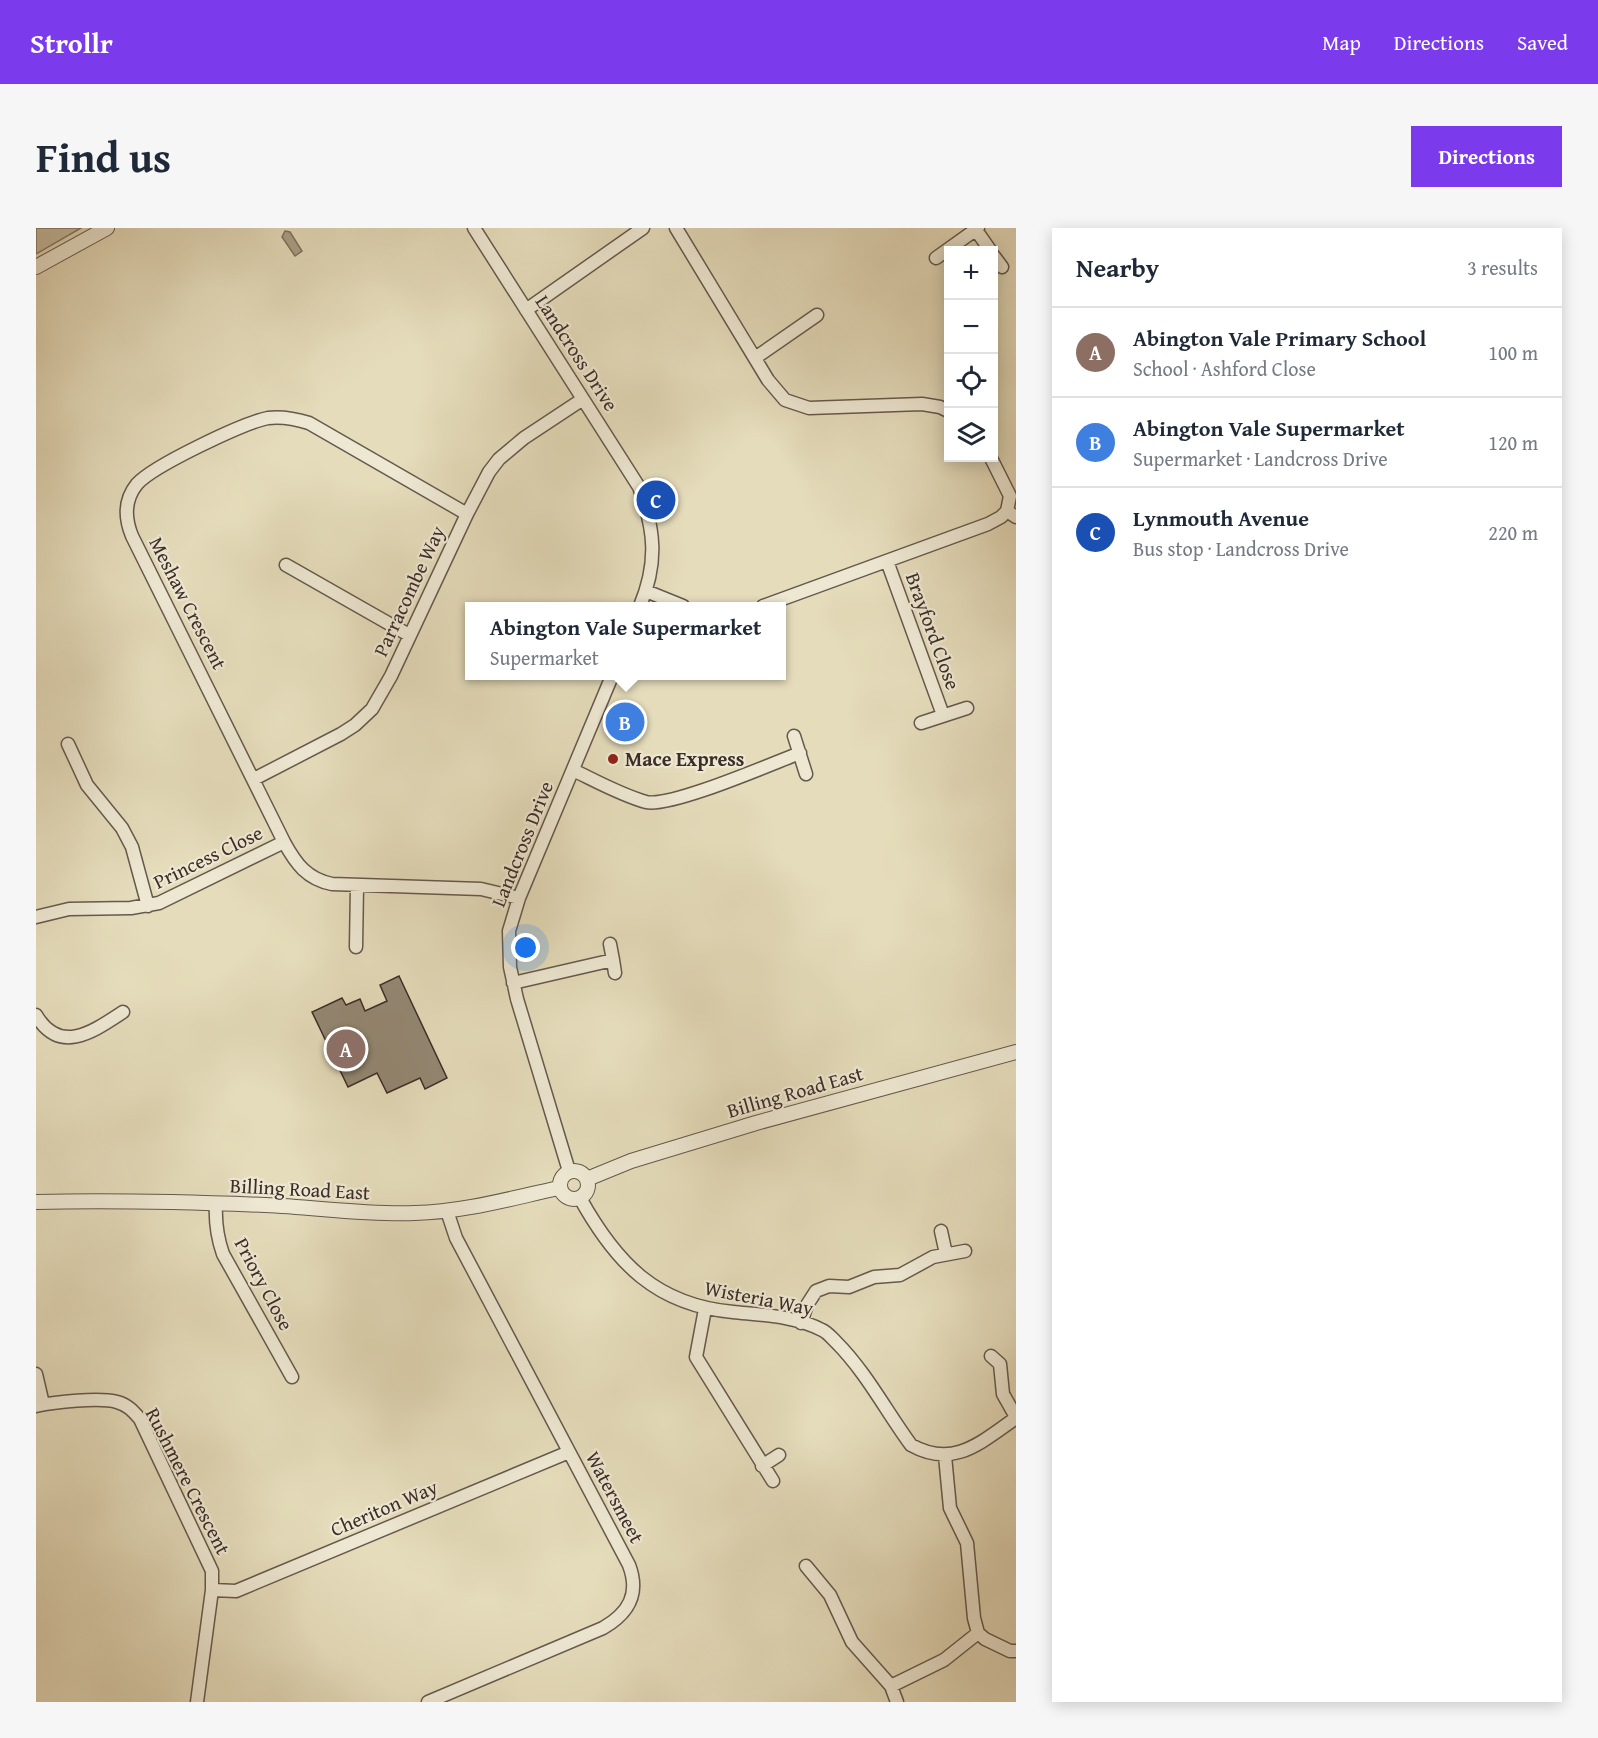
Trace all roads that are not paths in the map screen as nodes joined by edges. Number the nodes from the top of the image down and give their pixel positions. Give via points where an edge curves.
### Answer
1 (107, 228) edge
2 (474, 228) edge
3 (643, 228) edge
4 (676, 228) edge
5 (977, 229) edge
6 (988, 246) edge
7 (936, 258) dead end
8 (998, 262) edge
9 (36, 267) edge
10 (1002, 267) dead end
11 (526, 310) junction
12 (817, 315) dead end
13 (755, 358) junction
14 (584, 399) junction
15 (944, 409) edge
16 (993, 462) edge
17 (467, 514) junction
18 (1011, 514) edge
19 (887, 561) junction
20 (285, 566) dead end
21 (646, 591) junction
22 (642, 602) edge
23 (673, 602) edge
24 (774, 602) edge
25 (410, 635) junction
26 (610, 680) edge
27 (968, 708) dead end
28 (943, 715) junction
29 (921, 723) dead end
30 (794, 736) dead end
31 (68, 744) dead end
32 (800, 753) junction
33 (573, 770) junction
34 (806, 774) dead end
35 (254, 779) junction
36 (284, 842) junction
37 (357, 886) junction
38 (519, 898) junction
39 (148, 906) junction
40 (36, 917) edge
41 (610, 944) dead end
42 (356, 947) dead end
43 (613, 960) junction
44 (615, 973) dead end
45 (513, 983) junction
46 (123, 1012) dead end
47 (36, 1015) edge
48 (1016, 1052) edge
49 (569, 1171) junction
50 (587, 1179) junction
51 (559, 1188) junction
52 (580, 1198) junction
53 (36, 1202) edge
54 (216, 1204) junction
55 (447, 1211) junction
56 (941, 1231) dead end
57 (965, 1251) dead end
58 (946, 1254) junction
59 (705, 1309) junction
60 (801, 1323) junction
61 (991, 1356) dead end
62 (36, 1374) edge
63 (292, 1377) dead end
64 (39, 1405) edge
65 (1016, 1418) edge
66 (569, 1452) junction
67 (779, 1455) dead end
68 (945, 1456) junction
69 (762, 1466) junction
70 (773, 1482) dead end
71 (806, 1566) dead end
72 (212, 1590) junction
73 (978, 1633) junction
74 (1016, 1651) edge
75 (891, 1686) junction
76 (197, 1702) edge
77 (428, 1702) edge
78 (897, 1702) edge

1 - 9 street
2 - 11 street, Landcross Drive
3 - 11 street
4 - 13 street
5 - 6 street
5 - 7 street
8 - 10 street
11 - 14 street, Landcross Drive
12 - 13 street
13 - 15 street via 777,392 796,405 808,408 922,404
14 - 17 street, Parracombe Way via 499,459
14 - 21 street, Landcross Drive via 634,476 643,498 653,542
16 - 18 street via 1010,496
17 - 25 street, Parracombe Way
17 - 35 street, Meshaw Crescent via 323,430 291,418 271,417 237,427 156,470 137,485 127,507 129,527
18 - 19 street
19 - 24 street
19 - 28 street, Brayford Close
20 - 25 street
21 - 22 street, Landcross Drive
21 - 23 street
25 - 35 street, Parracombe Way via 386,686 364,717 341,735
26 - 33 street, Landcross Drive
27 - 28 street, Brayford Close
28 - 29 street, Brayford Close
30 - 32 street
31 - 39 street, Princess Close via 87,785 122,828 132,847
32 - 33 street via 656,803
32 - 34 street
33 - 38 street, Landcross Drive
35 - 36 street, Meshaw Crescent
36 - 37 street, Meshaw Crescent via 300,867 314,878
36 - 39 street, Princess Close via 169,900
37 - 38 street, Meshaw Crescent via 481,889
37 - 42 street
38 - 45 street, Landcross Drive via 509,931
39 - 40 street, Princess Close via 69,909
41 - 43 street
43 - 44 street
43 - 45 street
45 - 49 street, Landcross Drive
46 - 47 street via 87,1034 72,1037 49,1031
48 - 50 street, Billing Road East via 756,1123 631,1161
49 - 50 street via 583,1173
49 - 51 street via 563,1175
50 - 52 street via 586,1194
51 - 52 street via 564,1196
51 - 55 street, Billing Road East
52 - 59 street, Wisteria Way via 610,1244 640,1277 675,1299
53 - 54 street, Billing Road East
54 - 55 street, Billing Road East via 389,1214
54 - 63 street, Priory Close via 216,1231 223,1254
55 - 66 street, Watersmeet via 456,1238
56 - 58 street
57 - 58 street
58 - 60 street via 900,1275 816,1291
59 - 60 street, Wisteria Way via 761,1314
59 - 69 street via 696,1357
60 - 68 street, Wisteria Way via 824,1330 850,1357 911,1445
61 - 65 street via 1000,1364 1003,1394
62 - 64 street
64 - 72 street, Rushmere Crescent via 104,1401 130,1407 140,1419 212,1571
65 - 68 street via 978,1444
66 - 72 street, Cheriton Way via 236,1591
66 - 77 street, Watersmeet via 634,1578 627,1608 603,1628
67 - 69 street
68 - 73 street via 950,1508 967,1544
69 - 70 street
71 - 75 street via 830,1595 852,1642
72 - 76 street, Rushmere Crescent
73 - 74 street
73 - 75 street via 944,1660
75 - 78 street

